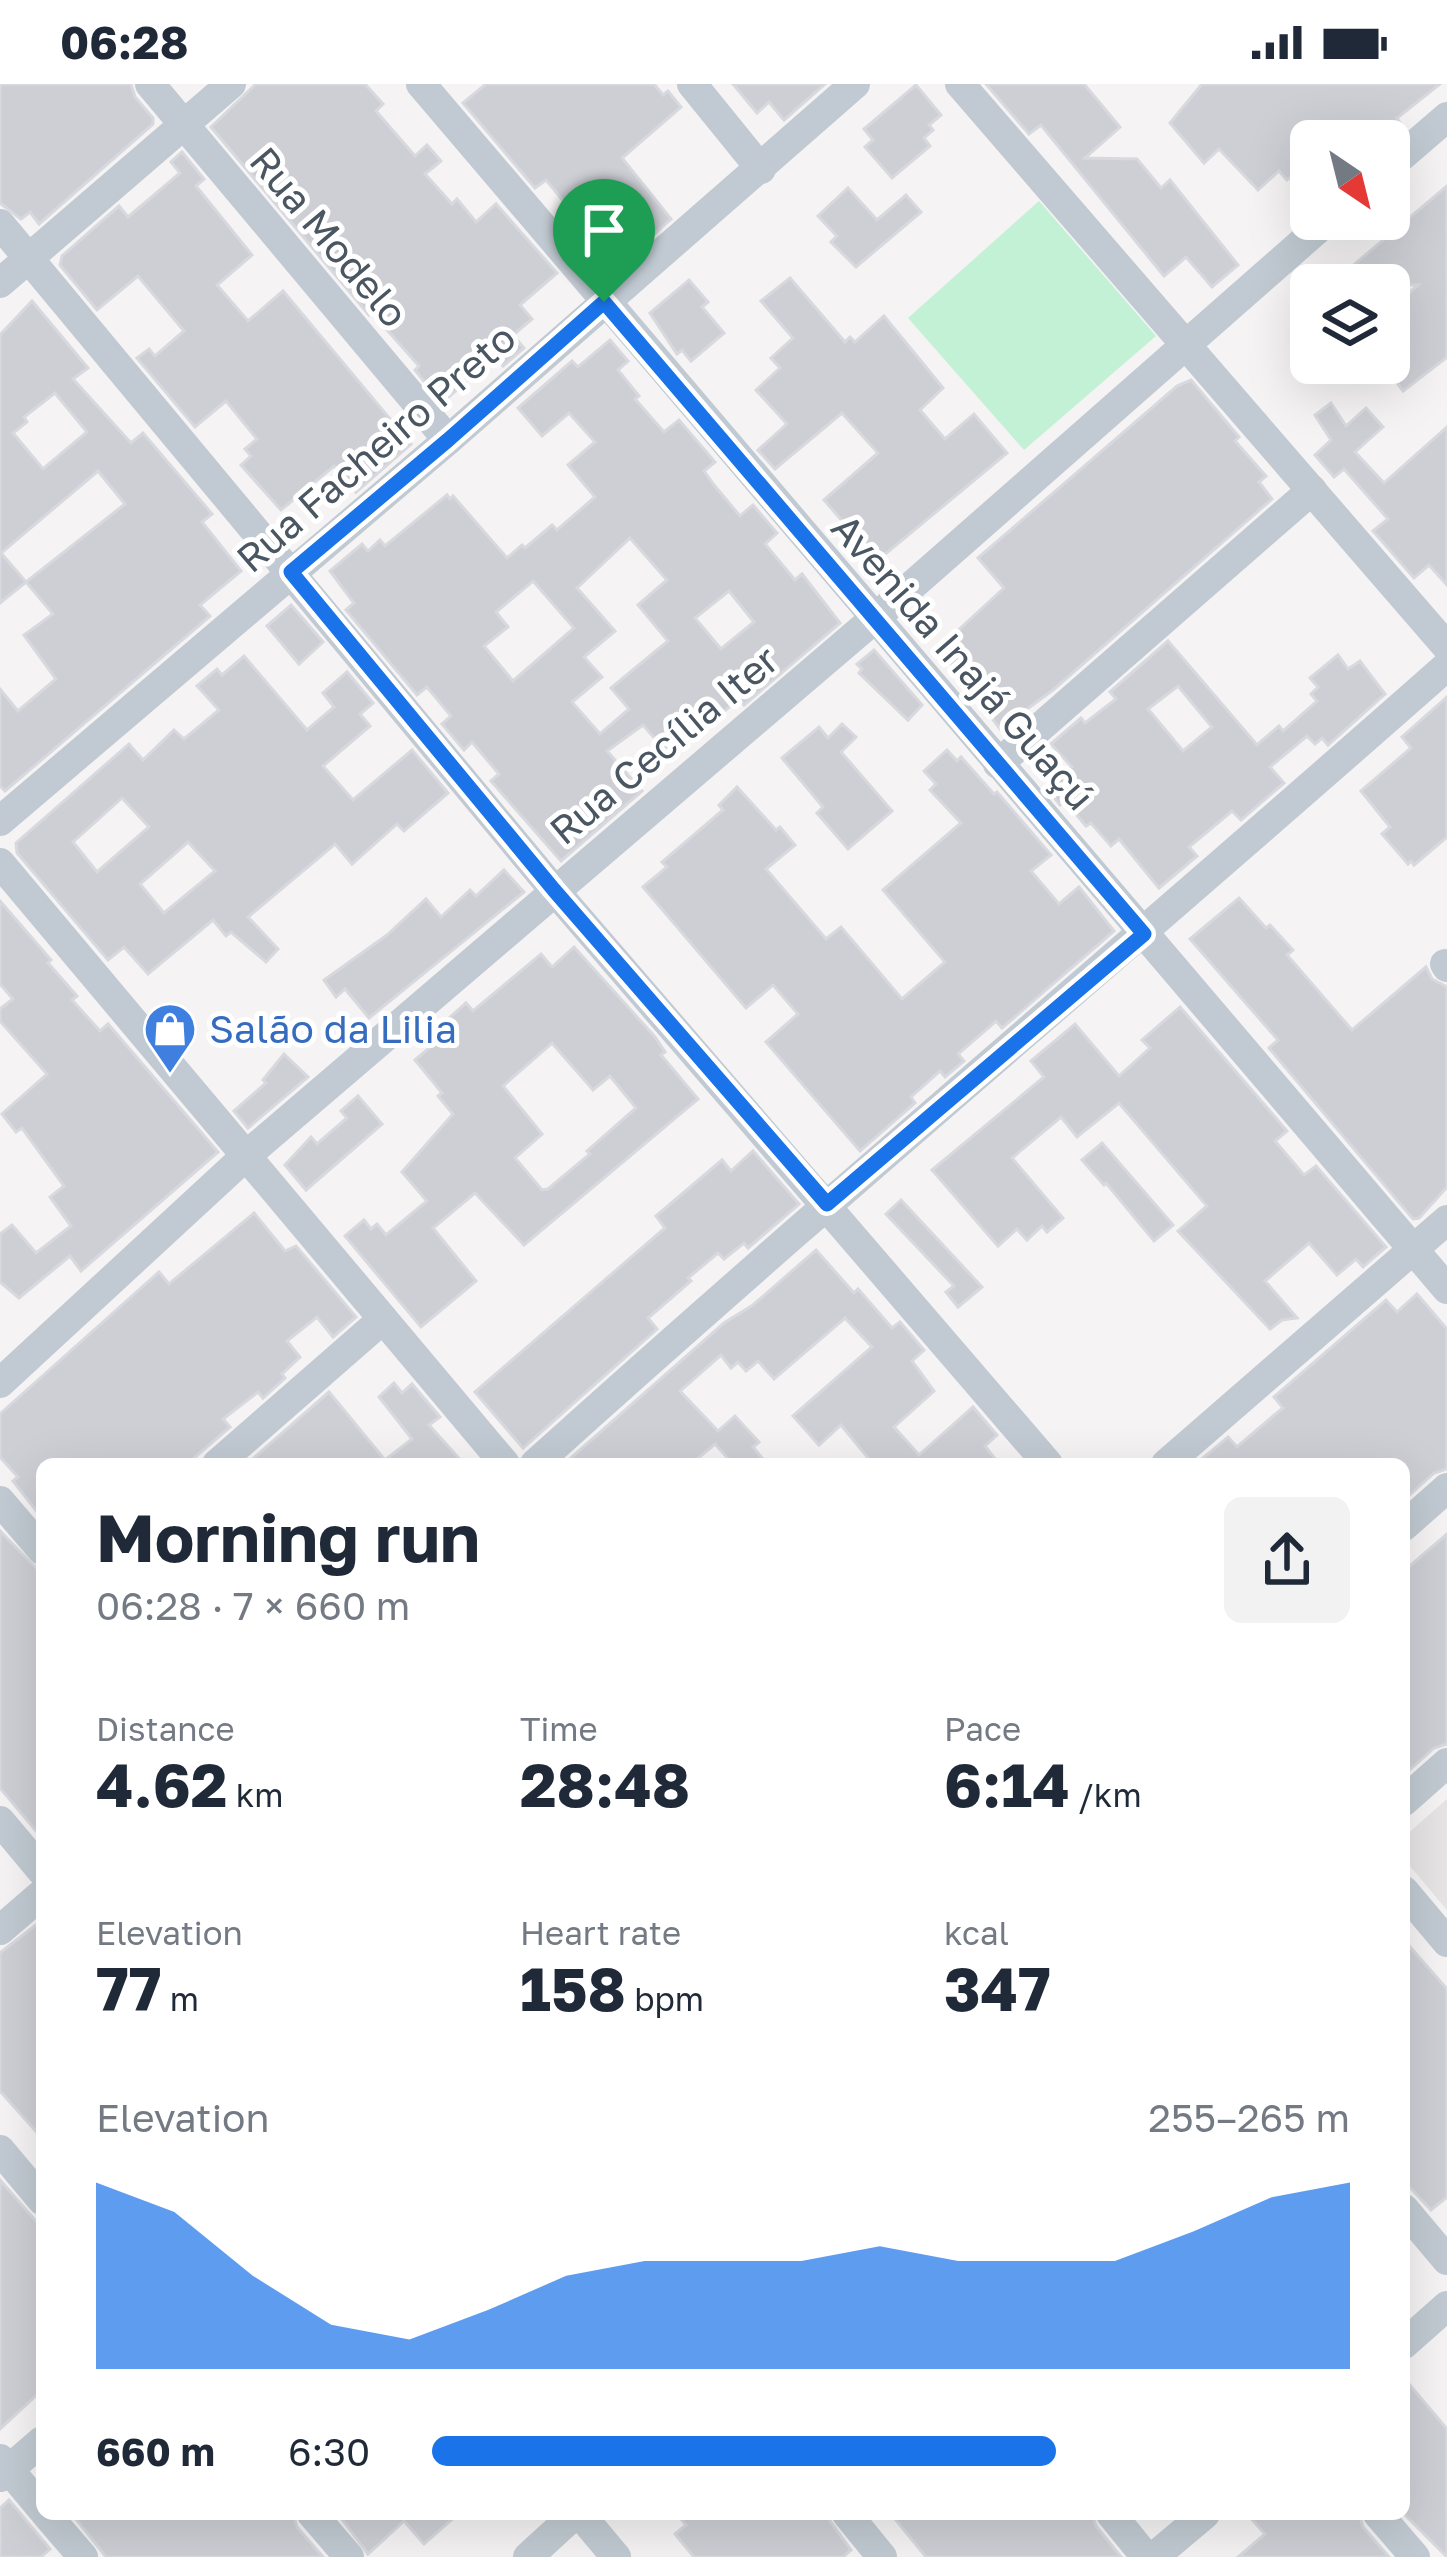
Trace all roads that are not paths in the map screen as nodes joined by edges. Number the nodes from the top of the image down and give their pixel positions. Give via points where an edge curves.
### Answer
1 (150, 84) edge
2 (231, 84) edge
3 (422, 84) edge
4 (692, 84) edge
5 (855, 84) edge
6 (960, 84) edge
7 (1447, 117) edge
8 (184, 124) junction
9 (1410, 149) edge
10 (761, 169) junction
11 (0, 224) edge
12 (1305, 240) edge
13 (29, 258) junction
14 (0, 283) edge
15 (604, 302) junction
16 (1185, 343) junction
17 (448, 440) junction
18 (1312, 490) junction
19 (291, 572) junction
20 (874, 619) junction
21 (1447, 647) edge
22 (1447, 666) edge
23 (998, 764) junction
24 (0, 821) edge
25 (0, 863) edge
26 (554, 890) junction
27 (1144, 934) junction
28 (248, 1154) junction
29 (827, 1204) junction
30 (1447, 1220) edge
31 (1413, 1250) junction
32 (1447, 1289) edge
33 (383, 1319) junction
34 (0, 1382) edge
35 (224, 1458) edge
36 (501, 1458) edge
37 (542, 1458) edge
38 (1043, 1458) edge
39 (1173, 1458) edge
40 (1447, 1488) edge
41 (0, 1501) edge
42 (1410, 1521) edge
43 (36, 1543) edge
44 (1447, 1763) edge
45 (1410, 1797) edge
46 (0, 1820) edge
47 (36, 1864) edge
48 (1410, 1898) edge
49 (36, 1899) edge
50 (0, 1930) edge
51 (1447, 1942) edge
52 (0, 2150) edge
53 (36, 2193) edge
54 (1410, 2216) edge
55 (1447, 2260) edge
56 (1447, 2306) edge
57 (1410, 2339) edge
58 (36, 2445) edge
59 (3, 2469) edge
60 (36, 2503) edge
61 (52, 2520) edge
62 (317, 2520) edge
63 (571, 2520) edge
64 (583, 2520) edge
65 (852, 2520) edge
66 (1116, 2520) edge
67 (1197, 2520) edge
68 (1383, 2520) edge
69 (83, 2557) edge
70 (349, 2557) edge
71 (528, 2557) edge
72 (616, 2557) edge
73 (882, 2557) edge
74 (1150, 2557) edge
75 (1415, 2557) edge

1 - 8 street, Rua Modelo
2 - 8 street
3 - 15 street, Avenida Inajá Guaçú
4 - 10 street
5 - 10 street, Rua Facheiro Preto
6 - 16 street
7 - 9 street
8 - 13 street
8 - 17 street, Rua Modelo
10 - 15 street, Rua Facheiro Preto
11 - 13 street
12 - 16 street, Rua Cecília Iter
13 - 14 street
13 - 19 street
15 - 17 street, Rua Facheiro Preto
15 - 20 street, Avenida Inajá Guaçú
16 - 18 street
16 - 20 street, Rua Cecília Iter
17 - 19 street, Rua Facheiro Preto
18 - 21 street
18 - 23 street
19 - 24 street, Rua Facheiro Preto
19 - 26 street
20 - 23 street, Avenida Inajá Guaçú
20 - 26 street, Rua Cecília Iter
22 - 27 street
23 - 27 street, Avenida Inajá Guaçú
25 - 28 street
26 - 28 street, Rua Cecília Iter
26 - 29 street
27 - 29 street
27 - 31 street, Avenida Inajá Guaçú
28 - 33 street
28 - 34 street, Rua Cecília Iter
29 - 37 street
29 - 38 street
30 - 31 street
31 - 32 street, Avenida Inajá Guaçú
31 - 39 street
33 - 35 street
33 - 36 street
40 - 42 street
41 - 43 street
44 - 45 street
46 - 47 street
48 - 51 street
49 - 50 street
52 - 53 street
54 - 55 street
56 - 57 street
58 - 59 street
59 - 60 street
61 - 69 street
62 - 70 street
63 - 71 street
64 - 72 street
65 - 73 street
66 - 74 street
67 - 74 street
68 - 75 street

